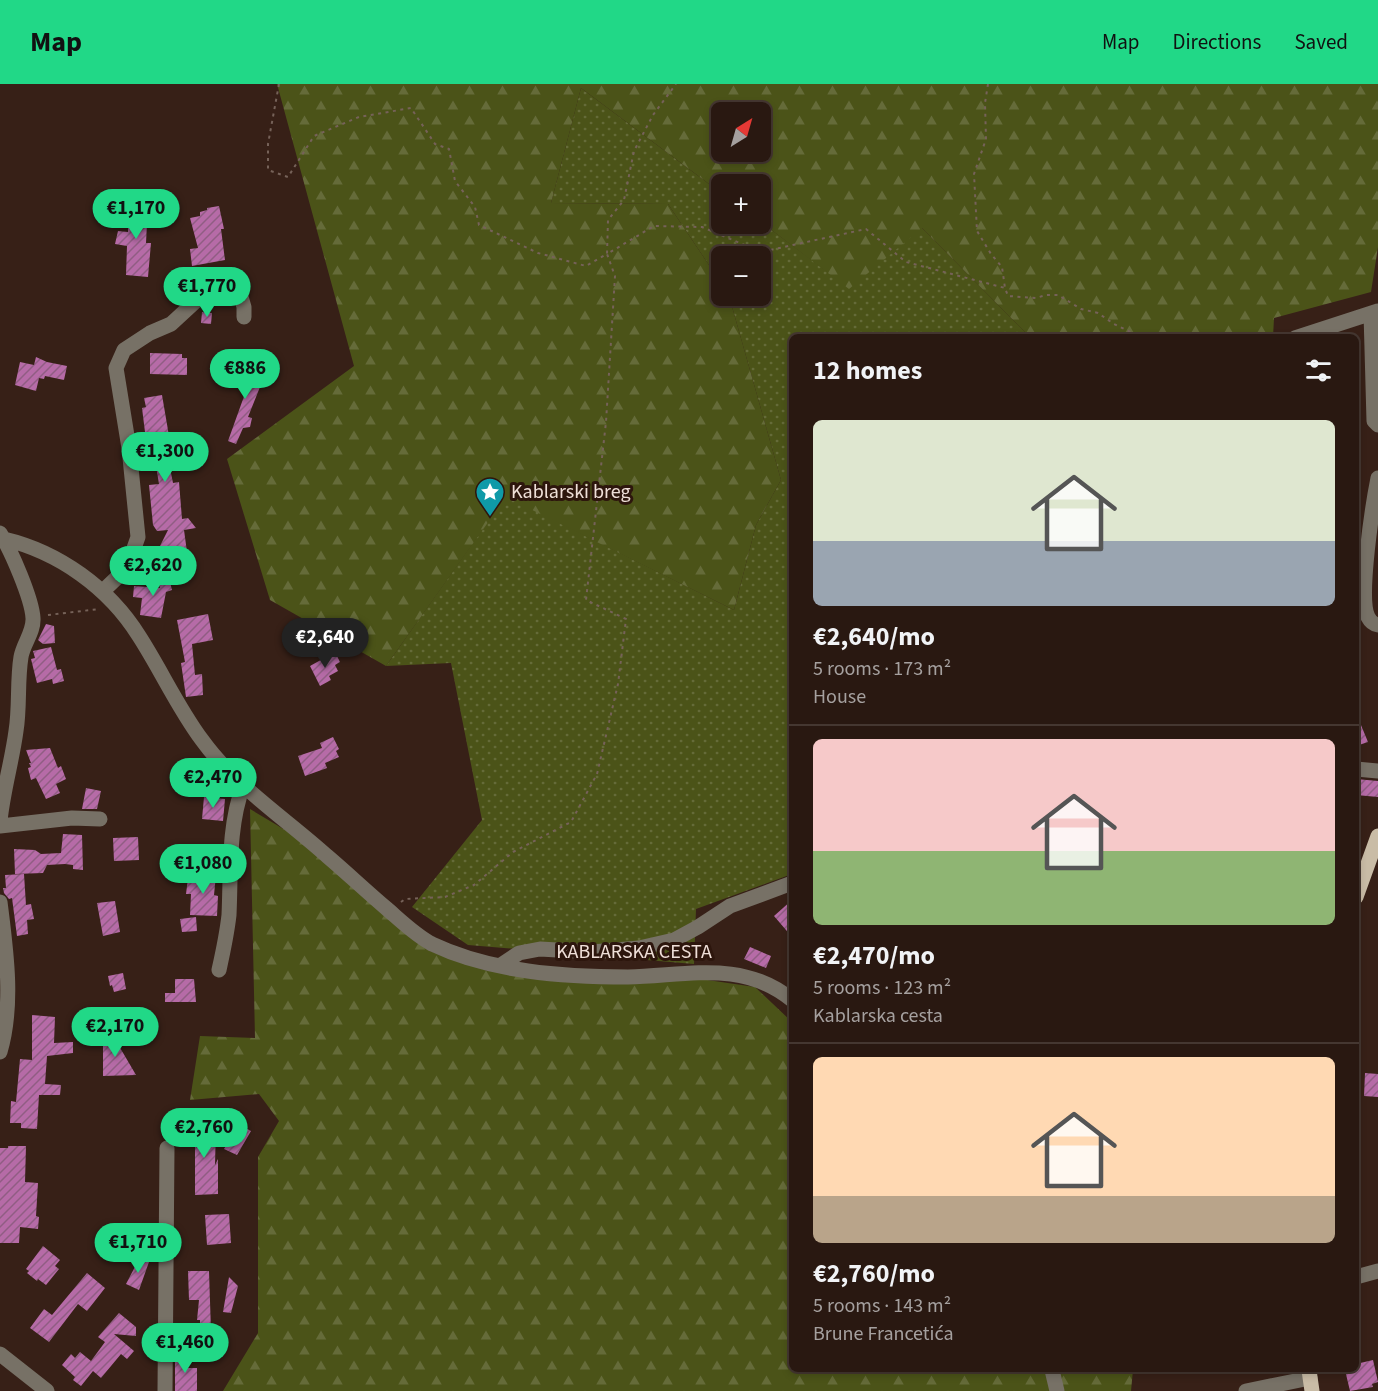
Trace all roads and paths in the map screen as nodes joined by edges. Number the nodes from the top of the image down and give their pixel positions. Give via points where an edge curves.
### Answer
1 (279, 84) edge
2 (676, 84) edge
3 (988, 84) edge
4 (607, 254) junction
5 (1005, 288) junction
6 (1375, 312) edge
7 (244, 317) dead end
8 (1135, 334) edge
9 (1307, 334) edge
10 (1378, 425) edge
11 (1378, 478) edge
12 (2, 536) edge
13 (103, 591) junction
14 (118, 608) junction
15 (33, 618) junction
16 (1378, 625) edge
17 (1359, 769) edge
18 (1378, 771) edge
19 (243, 786) junction
20 (100, 819) dead end
21 (0, 821) edge
22 (0, 826) edge
23 (1378, 836) edge
24 (789, 885) edge
25 (1359, 889) edge
26 (0, 902) edge
27 (390, 912) junction
28 (501, 966) junction
29 (219, 970) dead end
30 (789, 998) edge
31 (0, 1052) edge
32 (166, 1148) dead end
33 (1378, 1272) edge
34 (1359, 1276) edge
35 (0, 1354) edge
36 (1052, 1372) edge
37 (1310, 1379) edge
38 (47, 1391) edge
39 (165, 1391) edge
40 (1057, 1391) edge
41 (1246, 1391) edge

1 - 4 path via 268,144 268,170 288,177 314,136 359,117 411,108 435,144 448,149 455,181 476,207 479,225 538,253 586,266
2 - 4 path via 634,150 624,200 608,220
3 - 5 path via 986,139 974,174 977,231 1002,267
4 - 5 path via 654,226 702,227 761,252 866,229 906,262
4 - 27 path via 615,276 606,422 586,600 626,619 618,684 597,774 571,822 513,852 474,885 445,897 405,899
5 - 8 path via 1008,296 1013,297 1058,295
6 - 9 street
6 - 10 street via 1374,421
7 - 13 street via 239,290 230,282 214,281 171,324 124,350 116,368 138,537 127,568
11 - 16 street via 1364,594 1368,617
12 - 13 street, KABLARSKA CESTA via 64,564
12 - 15 street
13 - 14 street, KABLARSKA CESTA
14 - 15 path
14 - 19 street, KABLARSKA CESTA via 202,740
15 - 21 street via 21,660 16,730
17 - 18 street
19 - 27 street, KABLARSKA CESTA
19 - 29 street via 235,815 229,916
20 - 22 street
23 - 25 main road
24 - 28 street via 730,906 674,940 592,952 540,949 519,953
26 - 31 street via 7,980
27 - 28 street, KABLARSKA CESTA via 430,942
28 - 30 street, KABLARSKA CESTA via 595,976 728,973 752,977
32 - 39 street
33 - 34 street
35 - 38 street
36 - 40 street
37 - 41 street

